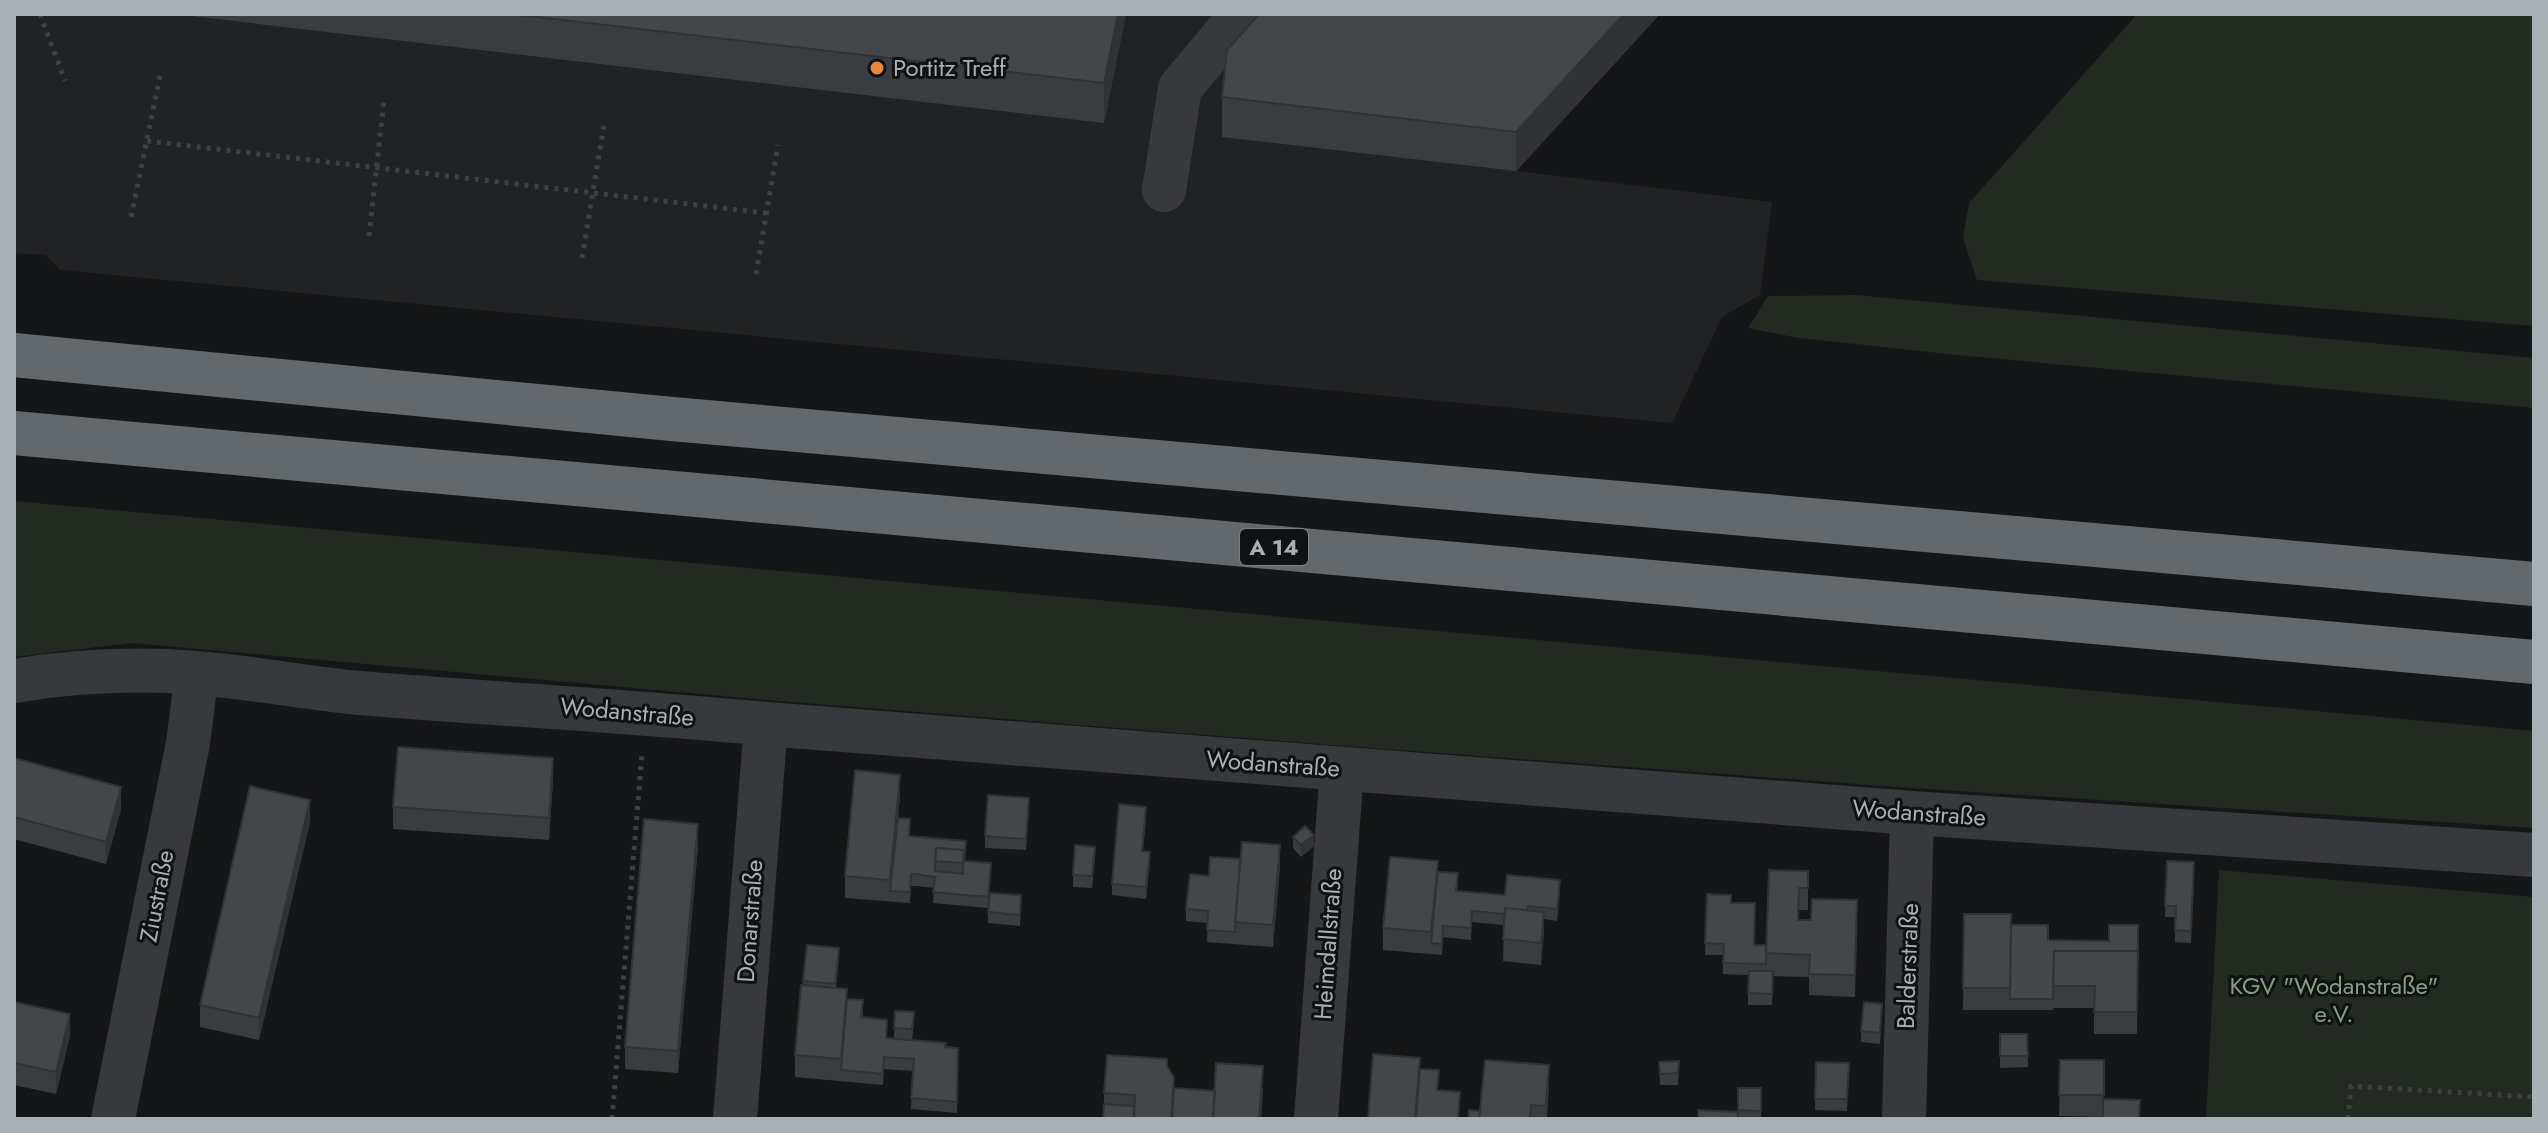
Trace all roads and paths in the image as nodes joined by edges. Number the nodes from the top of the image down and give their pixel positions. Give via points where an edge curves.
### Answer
1 (40, 14) edge
2 (1242, 14) edge
3 (160, 76) dead end
4 (65, 81) dead end
5 (384, 100) dead end
6 (604, 125) dead end
7 (147, 141) junction
8 (778, 145) dead end
9 (375, 169) junction
10 (1164, 190) dead end
11 (593, 192) junction
12 (766, 213) junction
13 (131, 217) dead end
14 (369, 236) dead end
15 (582, 258) dead end
16 (756, 274) dead end
17 (14, 355) edge
18 (14, 433) edge
19 (2534, 584) edge
20 (2534, 662) edge
21 (197, 673) junction
22 (14, 681) edge
23 (646, 712) junction
24 (766, 724) junction
25 (1342, 769) junction
26 (1912, 813) junction
27 (2534, 855) edge
28 (2534, 1097) edge
29 (113, 1119) edge
30 (612, 1119) edge
31 (735, 1119) edge
32 (1316, 1119) edge
33 (1904, 1119) edge
34 (2348, 1119) edge

1 - 4 path
2 - 10 street via 1180,88
3 - 7 path
5 - 9 path
6 - 11 path
7 - 9 path
7 - 13 path
8 - 12 path
9 - 11 path
9 - 14 path
11 - 12 path
11 - 15 path
12 - 16 path
17 - 19 highway
18 - 20 highway, A 14
21 - 22 street, Wodanstraße via 135,670
21 - 23 street, Wodanstraße via 356,692
21 - 29 street, Ziustraße via 188,743
23 - 24 street, Wodanstraße
23 - 30 path
24 - 25 street, Wodanstraße
24 - 31 street, Donarstraße
25 - 26 street, Wodanstraße
25 - 32 street, Heimdallstraße
26 - 27 street, Wodanstraße
26 - 33 street, Balderstraße
28 - 34 path via 2351,1086

